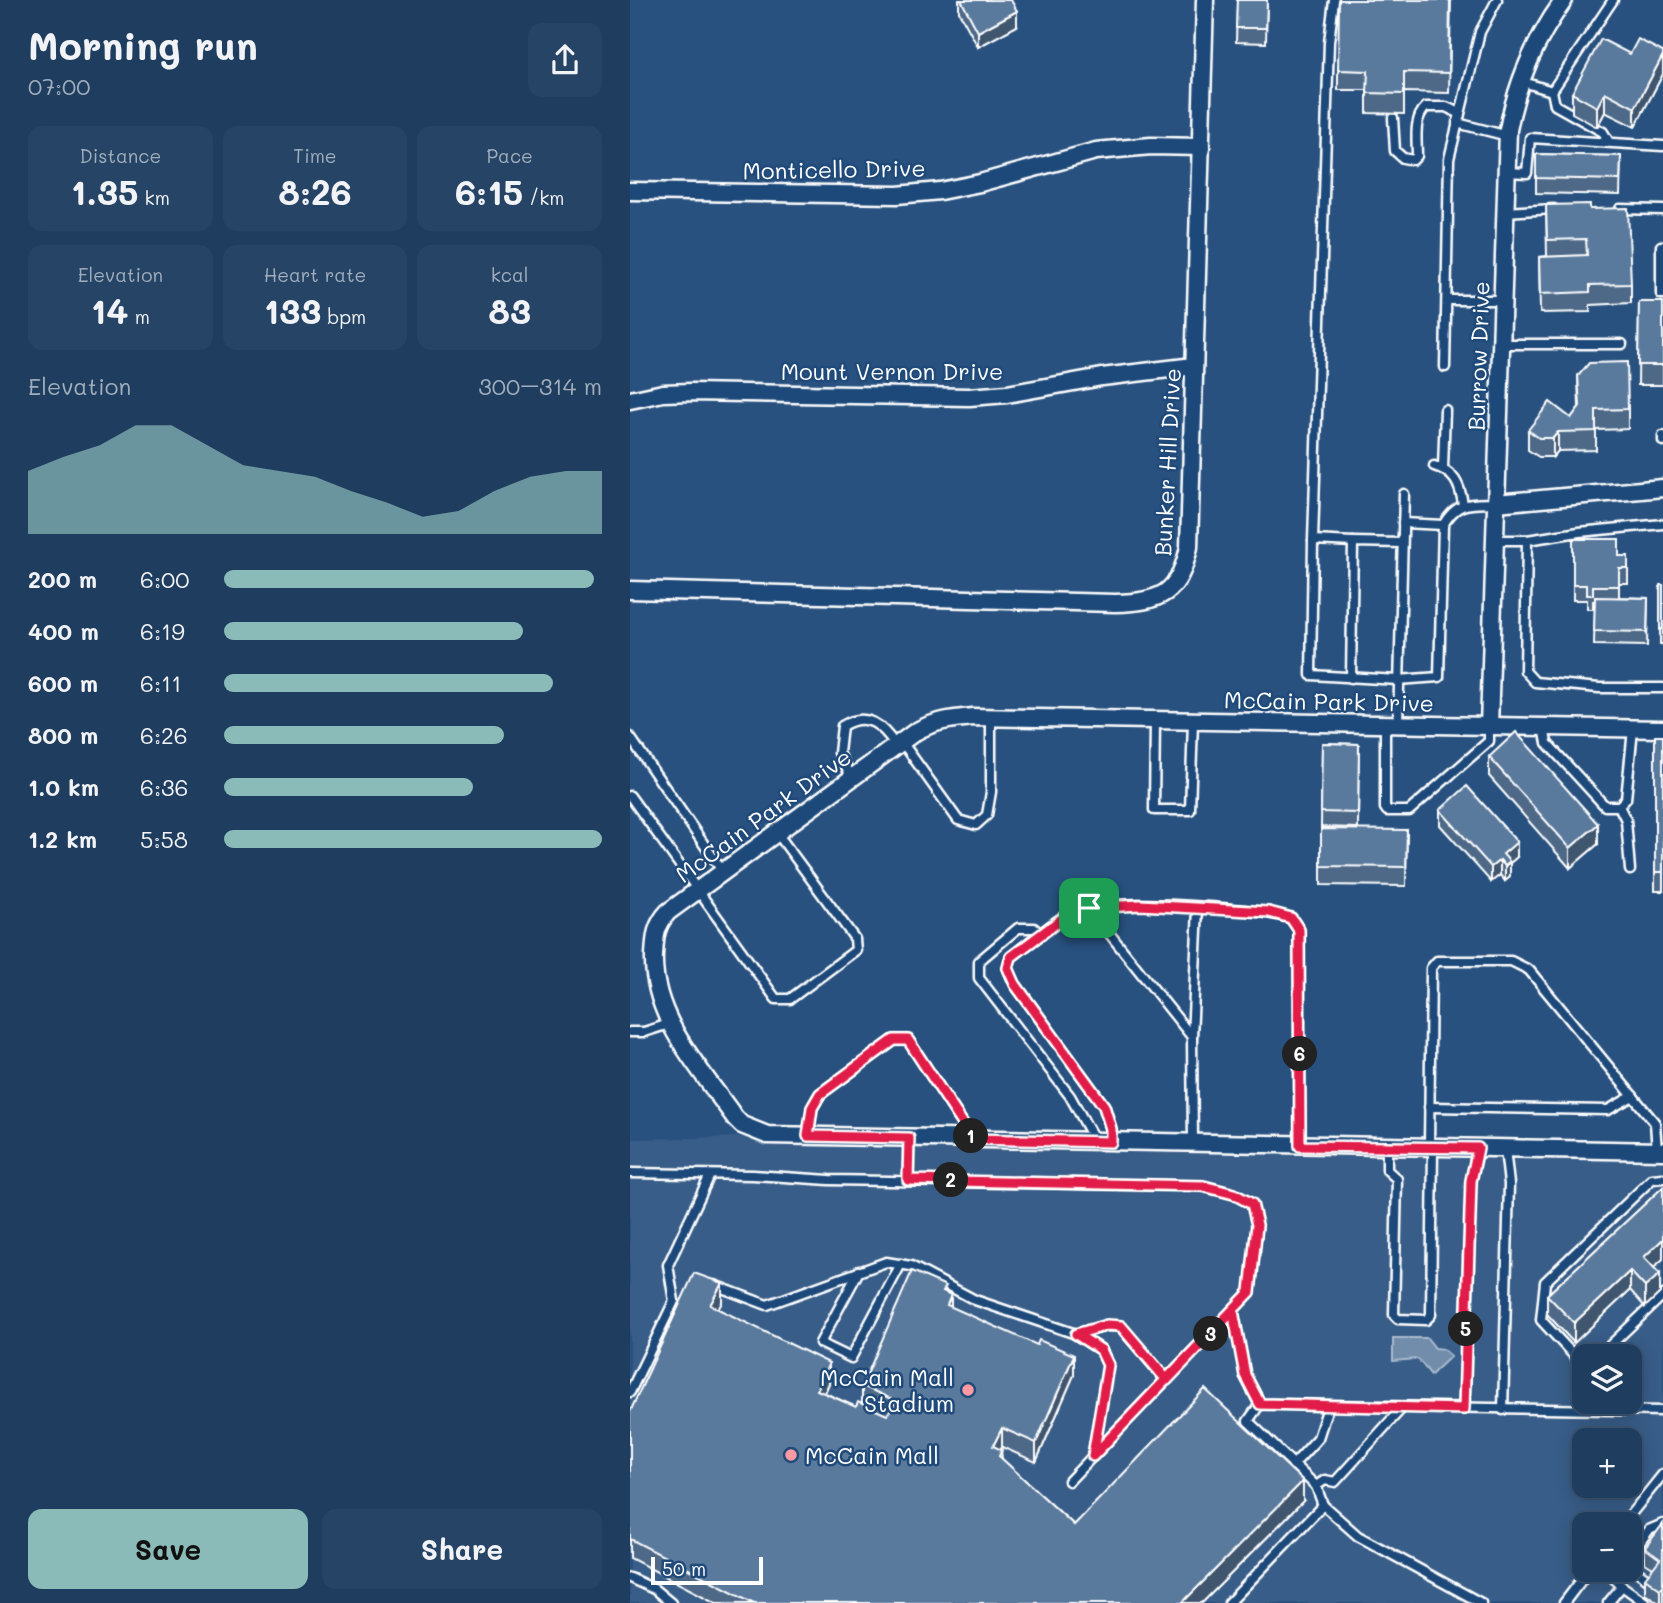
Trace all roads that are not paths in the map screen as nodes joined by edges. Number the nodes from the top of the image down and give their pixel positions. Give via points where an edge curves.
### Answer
1 (1205, 0) edge
2 (1334, 0) edge
3 (1497, 0) edge
4 (1564, 0) edge
5 (1613, 0) edge
6 (1520, 80) junction
7 (1552, 91) junction
8 (1459, 113) junction
9 (1393, 118) dead end
10 (1457, 123) junction
11 (1508, 136) junction
12 (1609, 142) junction
13 (1662, 144) edge
14 (1200, 147) junction
15 (1506, 172) junction
16 (630, 191) edge
17 (1563, 209) edge
18 (1610, 209) edge
19 (1663, 210) edge
20 (1505, 212) junction
21 (1663, 246) edge
22 (1663, 294) edge
23 (1447, 300) junction
24 (1502, 300) junction
25 (1501, 344) junction
26 (1622, 344) dead end
27 (1194, 366) junction
28 (1446, 367) dead end
29 (630, 400) edge
30 (1445, 410) dead end
31 (1663, 488) edge
32 (1404, 494) dead end
33 (1496, 503) junction
34 (1463, 504) junction
35 (1403, 523) junction
36 (1663, 524) edge
37 (1443, 525) junction
38 (1313, 540) junction
39 (1495, 540) junction
40 (1527, 540) junction
41 (1353, 542) junction
42 (1402, 543) junction
43 (630, 590) edge
44 (1351, 678) junction
45 (1398, 680) junction
46 (1663, 688) edge
47 (991, 717) junction
48 (1155, 721) junction
49 (1193, 722) junction
50 (1391, 725) junction
51 (1489, 727) junction
52 (1544, 727) junction
53 (1633, 729) junction
54 (1663, 729) edge
55 (630, 737) edge
56 (899, 744) junction
57 (852, 778) junction
58 (630, 796) edge
59 (1619, 806) junction
60 (777, 833) junction
61 (1630, 870) dead end
62 (723, 872) junction
63 (699, 890) junction
64 (1089, 908) junction
65 (1198, 908) junction
66 (1041, 935) junction
67 (670, 1024) junction
68 (630, 1032) edge
69 (1192, 1037) junction
70 (1633, 1096) junction
71 (1429, 1107) junction
72 (808, 1136) junction
73 (909, 1138) junction
74 (973, 1139) junction
75 (1103, 1142) junction
76 (1193, 1143) junction
77 (1300, 1146) junction
78 (1387, 1147) junction
79 (1431, 1147) junction
80 (1478, 1148) junction
81 (1505, 1149) junction
82 (1660, 1151) edge
83 (630, 1173) edge
84 (710, 1175) junction
85 (1663, 1178) edge
86 (908, 1180) junction
87 (901, 1264) junction
88 (859, 1271) junction
89 (699, 1279) edge
90 (1663, 1295) edge
91 (1233, 1311) junction
92 (1076, 1334) junction
93 (1612, 1344) edge
94 (1572, 1353) edge
95 (1167, 1380) junction
96 (630, 1392) edge
97 (1260, 1404) junction
98 (1328, 1407) junction
99 (1402, 1408) junction
100 (1464, 1409) junction
101 (1503, 1410) junction
102 (1663, 1411) edge
103 (1093, 1456) junction
104 (1293, 1465) junction
105 (1663, 1474) edge
106 (1069, 1481) dead end
107 (1316, 1486) junction
108 (1323, 1505) junction
109 (1633, 1512) edge
110 (1663, 1524) edge
111 (630, 1578) edge
112 (1579, 1582) edge
113 (1618, 1582) edge
114 (1653, 1583) edge
115 (1622, 1586) junction
116 (671, 1603) edge
117 (1229, 1603) edge
118 (1481, 1603) edge
119 (1564, 1603) edge
120 (1608, 1603) edge
121 (1646, 1603) edge

1 - 14 street, Bunker Hill Drive
2 - 38 lane
3 - 8 lane via 1479,32
4 - 6 street, Burrow Drive via 1536,42
5 - 7 lane
6 - 7 lane
6 - 11 street, Burrow Drive
7 - 12 lane via 1555,104 1603,132
8 - 9 lane via 1446,107 1426,107 1419,113 1413,160 1395,151
8 - 10 lane
10 - 11 lane
10 - 23 lane via 1449,159
11 - 15 street, Burrow Drive
12 - 13 lane
12 - 15 lane via 1530,138 1527,173
14 - 16 street, Monticello Drive via 1096,151 980,183 897,195
14 - 27 street, Bunker Hill Drive
15 - 20 street, Burrow Drive
17 - 20 lane
18 - 19 lane
20 - 24 street, Burrow Drive
21 - 22 lane
23 - 24 lane
23 - 28 lane
24 - 25 street, Burrow Drive
25 - 26 lane
25 - 33 street, Burrow Drive
27 - 29 street, Mount Vernon Drive via 969,397 691,392
27 - 43 street, Bunker Hill Drive via 1189,547 1178,581 1155,598 1115,603
30 - 34 lane via 1438,467 1455,478
31 - 33 street
32 - 35 lane
33 - 34 lane
33 - 39 street, Burrow Drive
34 - 37 lane via 1451,511
35 - 37 lane
35 - 42 lane
36 - 40 lane
37 - 45 lane via 1439,677
38 - 41 lane
38 - 44 lane via 1311,675
39 - 40 lane
39 - 51 street, Burrow Drive
40 - 46 lane via 1525,671 1535,682
41 - 42 lane
41 - 44 lane
42 - 45 lane
44 - 45 lane
45 - 50 lane
47 - 48 street, McCain Park Drive
47 - 56 street, McCain Park Drive via 932,723
47 - 56 lane via 991,792 987,815 976,825 958,820
48 - 49 street, McCain Park Drive
48 - 49 lane via 1154,810 1190,810
49 - 50 street, McCain Park Drive
50 - 51 street, McCain Park Drive
50 - 51 lane via 1387,811 1409,811 1489,741
51 - 52 street, McCain Park Drive
52 - 53 street, McCain Park Drive
52 - 59 lane via 1547,743 1605,806
53 - 54 street, McCain Park Drive
53 - 59 lane via 1626,799
55 - 62 lane
56 - 57 street, McCain Park Drive
56 - 57 lane via 871,721 853,720 842,726 839,753
57 - 60 street, McCain Park Drive
58 - 63 lane
59 - 61 lane via 1626,820
60 - 62 street, McCain Park Drive
60 - 63 lane via 855,939 856,950 790,999 776,999
62 - 63 street, McCain Park Drive
63 - 67 street, McCain Park Drive via 668,912 657,928 655,984
64 - 65 lane
64 - 66 lane via 1071,912
64 - 69 lane
65 - 69 lane
65 - 77 lane via 1269,912 1291,918 1299,930
66 - 75 lane via 1011,957 1008,968 1104,1106 1111,1129
66 - 75 lane via 1034,928 1018,928 979,961 979,978
67 - 68 lane
67 - 72 street, McCain Park Drive via 742,1125 767,1135
69 - 76 lane
70 - 71 lane via 1608,1110
70 - 71 lane via 1529,970 1511,961 1437,961 1431,968
70 - 82 lane via 1655,1123
71 - 79 lane
72 - 73 street, McCain Park Drive
72 - 74 lane via 812,1108 820,1094 894,1040 908,1040
73 - 74 street, McCain Park Drive
73 - 86 lane
74 - 75 street, McCain Park Drive
75 - 76 street, McCain Park Drive
76 - 77 street, McCain Park Drive
77 - 78 street, McCain Park Drive
78 - 79 street, McCain Park Drive
78 - 79 lane via 1387,1170 1397,1179 1394,1315 1426,1320 1431,1315
79 - 80 street, McCain Park Drive
80 - 81 street, McCain Park Drive
80 - 100 lane via 1471,1181
81 - 82 street, McCain Park Drive
81 - 101 lane via 1509,1184
83 - 84 lane
84 - 86 lane
84 - 96 lane via 668,1265 674,1301
85 - 94 lane via 1652,1179 1545,1282 1541,1320
86 - 91 lane via 1203,1186 1234,1194 1252,1204 1257,1225 1250,1292
87 - 88 lane via 887,1262
87 - 88 lane via 851,1358 820,1343
87 - 92 lane via 975,1300
88 - 89 lane via 767,1305
90 - 93 lane
91 - 95 lane
91 - 97 lane via 1245,1375
92 - 95 lane via 1121,1326
92 - 103 lane via 1101,1350 1108,1365
95 - 103 lane
97 - 98 lane
97 - 104 lane via 1248,1421
98 - 99 lane
98 - 104 lane via 1318,1438
99 - 100 lane
99 - 107 lane via 1335,1482 1325,1480
100 - 101 lane
101 - 102 lane
103 - 106 lane
104 - 107 lane
105 - 109 lane
107 - 108 lane
108 - 117 lane
108 - 118 lane via 1358,1536
110 - 114 lane via 1649,1530 1633,1552 1635,1570
111 - 116 lane
112 - 119 lane
113 - 115 lane
115 - 120 lane
115 - 121 lane

